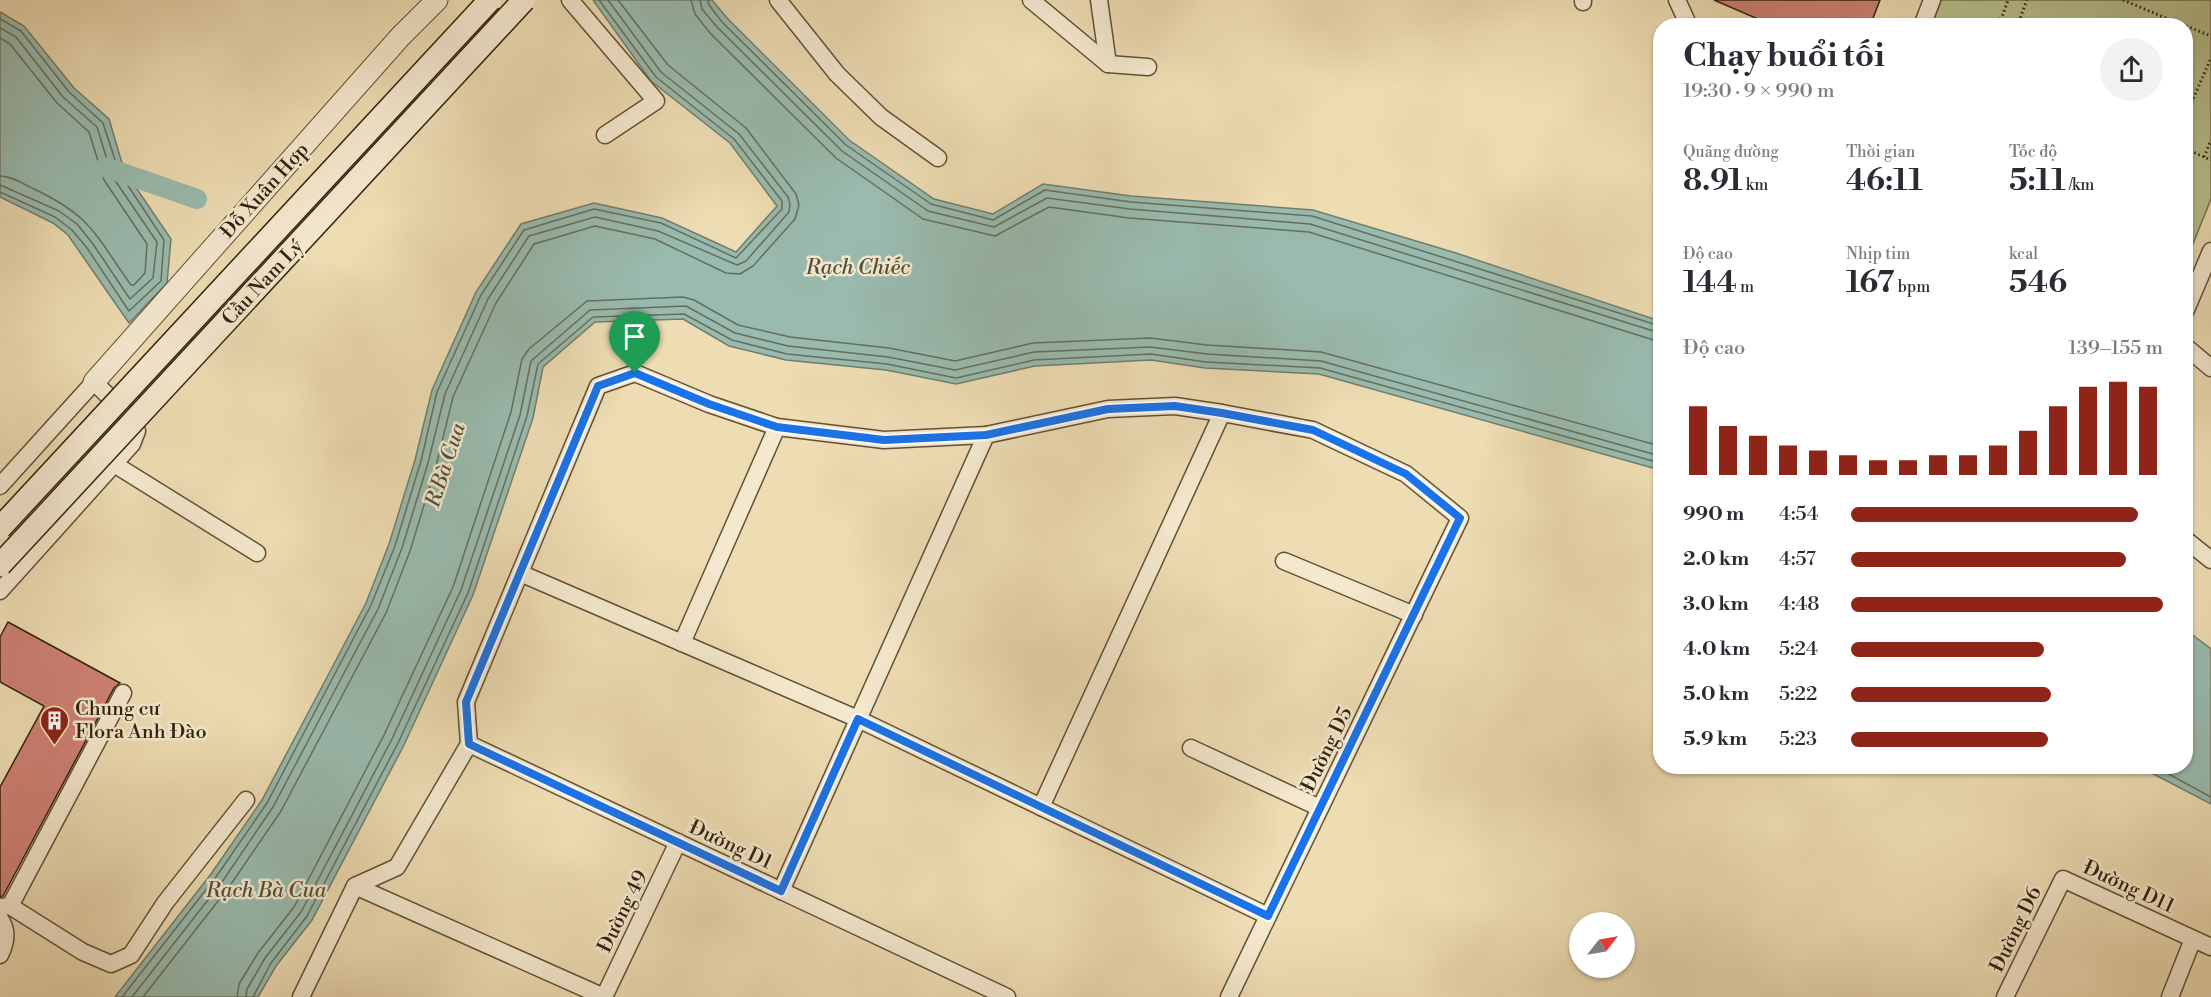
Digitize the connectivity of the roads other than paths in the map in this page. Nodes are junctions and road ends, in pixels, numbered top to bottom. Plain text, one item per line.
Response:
1 (437, 0) edge
2 (490, 0) edge
3 (524, 0) edge
4 (570, 0) edge
5 (778, 0) edge
6 (1031, 0) edge
7 (1100, 0) edge
8 (1677, 0) edge
9 (1932, 0) edge
10 (1685, 18) edge
11 (1925, 18) edge
12 (1108, 64) junction
13 (1148, 67) dead end
14 (605, 135) dead end
15 (938, 158) dead end
16 (2211, 251) edge
17 (2193, 293) edge
18 (2193, 353) edge
19 (2211, 368) edge
20 (94, 382) junction
21 (1222, 413) junction
22 (777, 427) junction
23 (986, 435) junction
24 (114, 464) junction
25 (0, 486) edge
26 (0, 528) edge
27 (2193, 546) edge
28 (257, 554) dead end
29 (2211, 560) edge
30 (1284, 561) dead end
31 (0, 565) edge
32 (520, 573) junction
33 (0, 591) edge
34 (1414, 615) junction
35 (682, 643) junction
36 (123, 693) dead end
37 (858, 719) junction
38 (469, 744) junction
39 (1191, 748) dead end
40 (246, 800) dead end
41 (1041, 807) junction
42 (1320, 808) junction
43 (678, 842) junction
44 (2063, 879) joint
45 (355, 886) junction
46 (781, 891) junction
47 (3, 914) edge
48 (1268, 916) junction
49 (2193, 939) junction
50 (2211, 947) edge
51 (0, 955) edge
52 (301, 997) edge
53 (604, 997) edge
54 (1007, 997) edge
55 (1229, 997) edge
56 (2005, 997) edge
57 (2170, 997) edge

1 - 20 street, Đỗ Xuân Hợp
2 - 26 main road, Cầu Nam Lý, bridge
3 - 31 main road, Cầu Nam Lý, bridge
4 - 14 street
5 - 15 street
6 - 12 street
7 - 12 street
8 - 10 street
9 - 11 street
12 - 13 street
16 - 17 street
18 - 19 street
20 - 24 street
20 - 25 street, Đỗ Xuân Hợp
21 - 23 street
21 - 34 street, Đường D5
21 - 41 street
22 - 23 street
22 - 32 street
22 - 35 street
23 - 37 street
24 - 28 street
24 - 33 street
27 - 29 street
30 - 34 street
32 - 35 street
32 - 38 street
34 - 42 street, Đường D5
35 - 37 street
36 - 47 street
37 - 41 street
37 - 46 street
38 - 43 street, Đường D1
38 - 45 street
39 - 42 street
40 - 47 street
41 - 48 street
42 - 48 street, Đường D5
43 - 46 street, Đường D1
43 - 53 street, Đường 49
44 - 49 street, Đường D11
44 - 56 street, Đường D6
45 - 52 street
45 - 53 street
46 - 54 street, Đường D1
47 - 51 street
48 - 55 street, Đường D5
49 - 50 street, Đường D11
49 - 57 street

